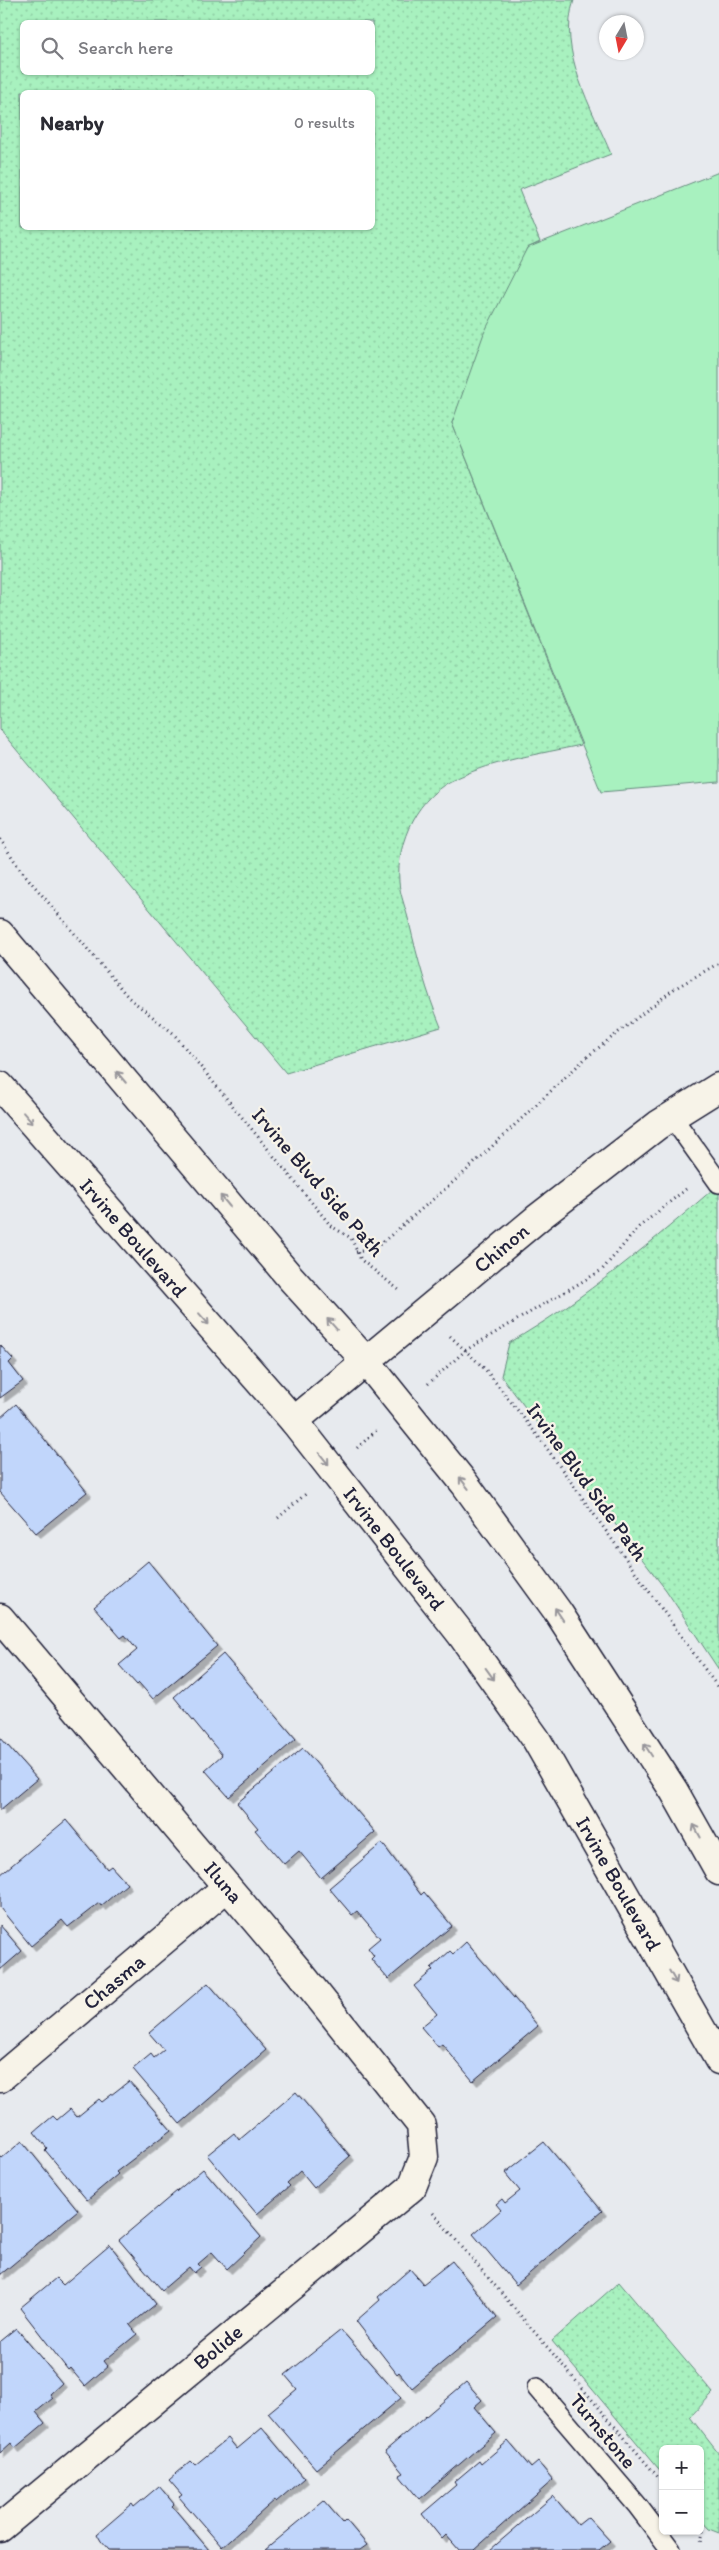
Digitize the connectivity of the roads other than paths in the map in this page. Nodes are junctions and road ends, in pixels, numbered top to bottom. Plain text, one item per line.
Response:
1 (0, 934) edge
2 (0, 1086) edge
3 (719, 1087) edge
4 (672, 1117) junction
5 (715, 1177) edge
6 (365, 1360) junction
7 (294, 1421) junction
8 (0, 1618) edge
9 (719, 1871) edge
10 (227, 1886) junction
11 (719, 2060) edge
12 (0, 2078) edge
13 (424, 2157) joint
14 (537, 2388) dead end
15 (0, 2528) edge
16 (671, 2550) edge

6 -> 1 main road
2 -> 7 main road, Irvine Boulevard
3 - 4 main road, Chinon
4 - 5 lane
4 - 6 main road, Chinon
6 - 7 main road, Chinon
9 -> 6 main road
7 -> 11 main road, Irvine Boulevard
8 - 10 main road, Iluna
10 - 12 main road, Chasma
10 - 13 main road, Iluna
13 - 15 main road, Bolide
14 - 16 lane, Turnstone

